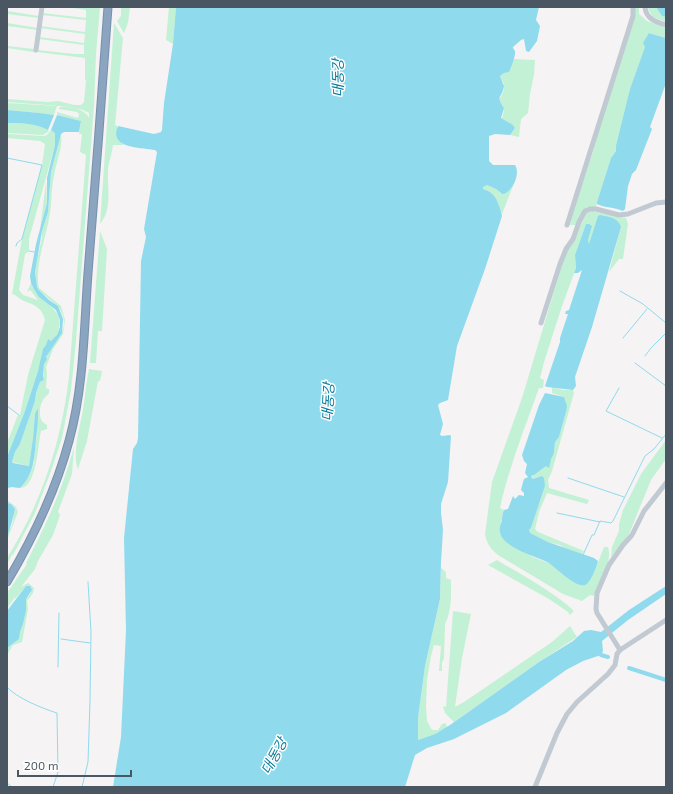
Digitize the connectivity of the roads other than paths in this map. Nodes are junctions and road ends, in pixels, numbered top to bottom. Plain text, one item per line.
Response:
1 (42, 7) edge
2 (108, 7) edge
3 (632, 7) edge
4 (645, 7) edge
5 (666, 25) edge
6 (36, 50) dead end
7 (666, 202) edge
8 (567, 225) dead end
9 (541, 323) dead end
10 (666, 483) edge
11 (7, 582) edge
12 (666, 620) edge
13 (620, 650) junction
14 (535, 787) edge

1 - 6 street
2 - 11 highway
3 - 8 street
4 - 5 street
7 - 9 street
10 - 13 street
12 - 13 street
13 - 14 street

